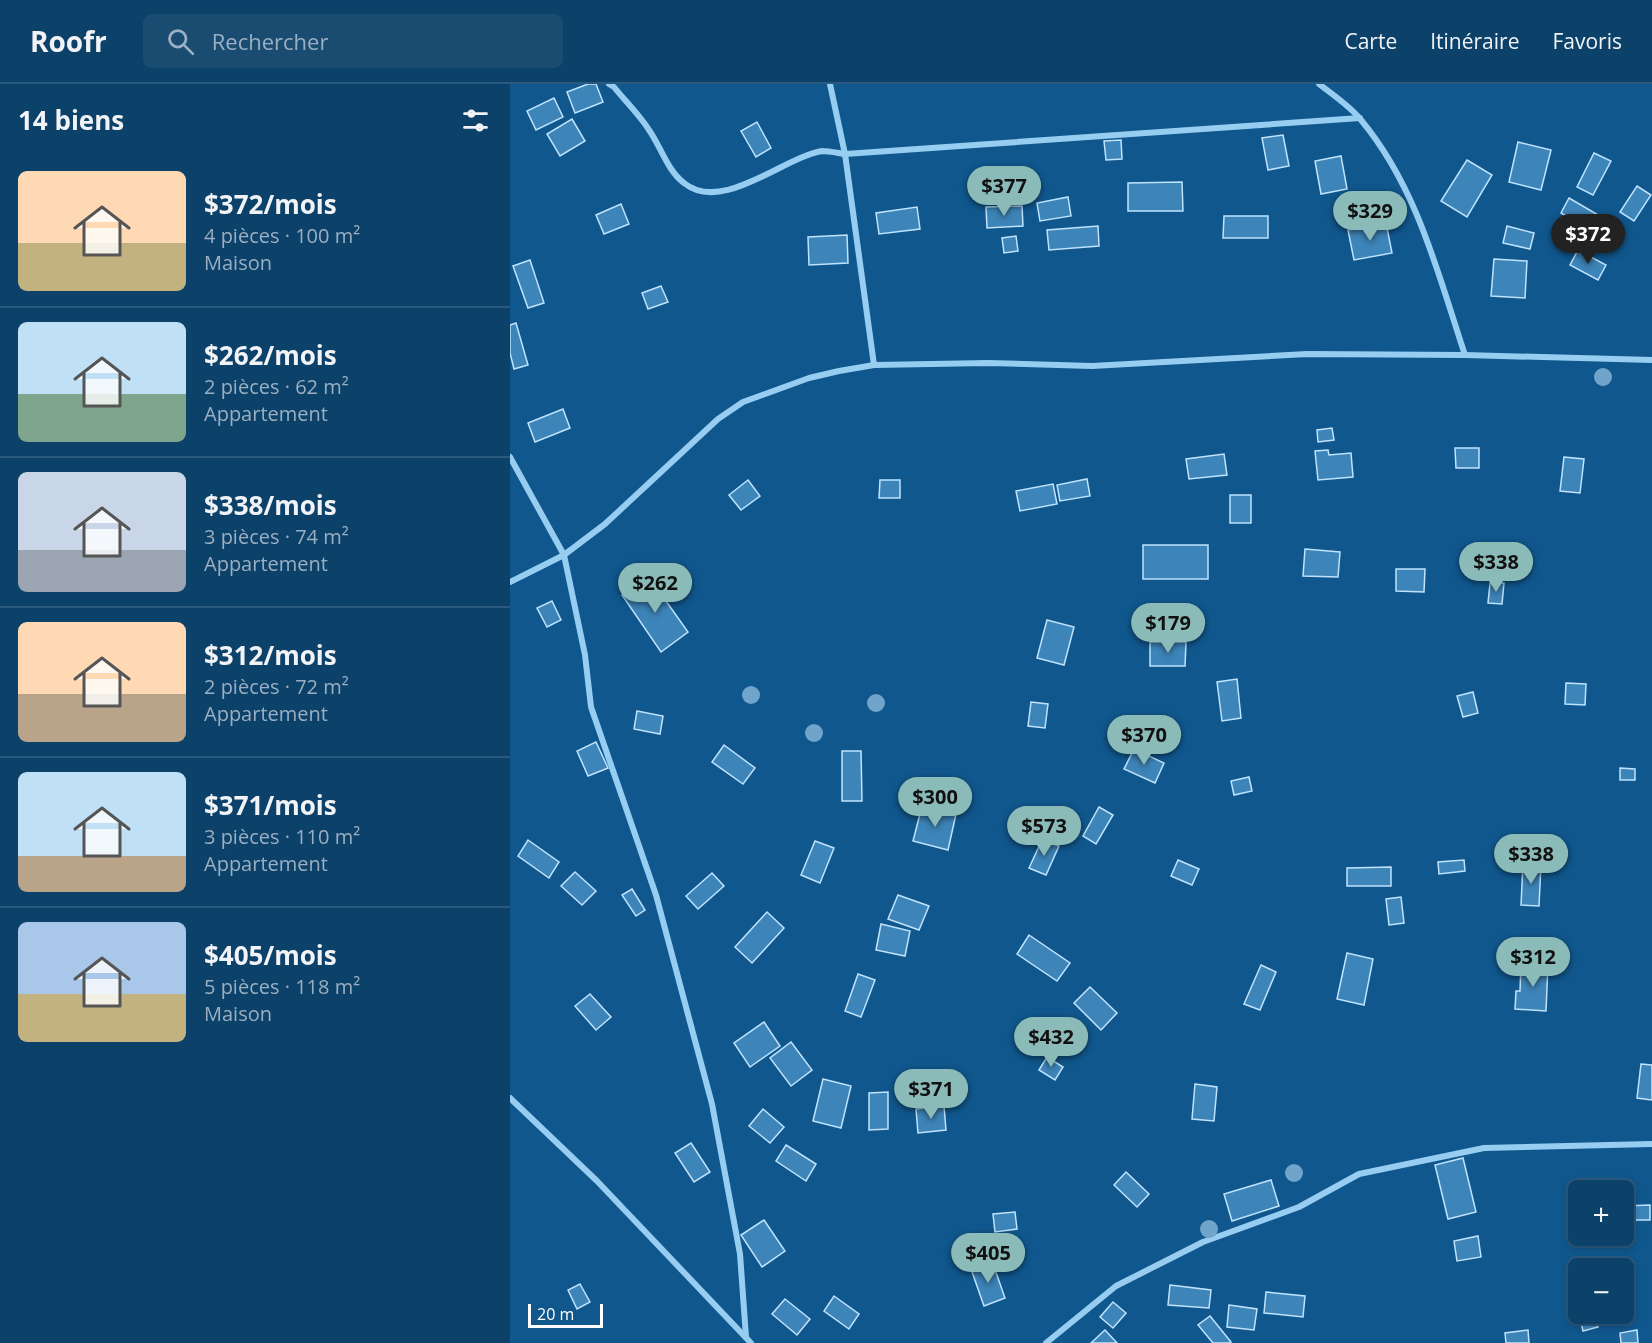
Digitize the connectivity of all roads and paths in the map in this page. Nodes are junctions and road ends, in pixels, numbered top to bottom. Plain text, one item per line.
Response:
1 (609, 84) edge
2 (830, 84) edge
3 (1319, 84) edge
4 (1360, 118) junction
5 (845, 154) junction
6 (1465, 355) junction
7 (1652, 360) edge
8 (874, 365) junction
9 (510, 457) edge
10 (564, 555) junction
11 (510, 582) edge
12 (510, 1098) edge
13 (1652, 1144) edge
14 (746, 1337) junction
15 (751, 1343) edge
16 (1046, 1343) edge

1 - 5 street
2 - 5 street
3 - 4 street
4 - 5 street
4 - 6 street
5 - 8 street
6 - 7 street
6 - 8 street
8 - 10 street
9 - 10 street
10 - 11 street
10 - 14 street
12 - 14 street
13 - 16 street
14 - 15 street

